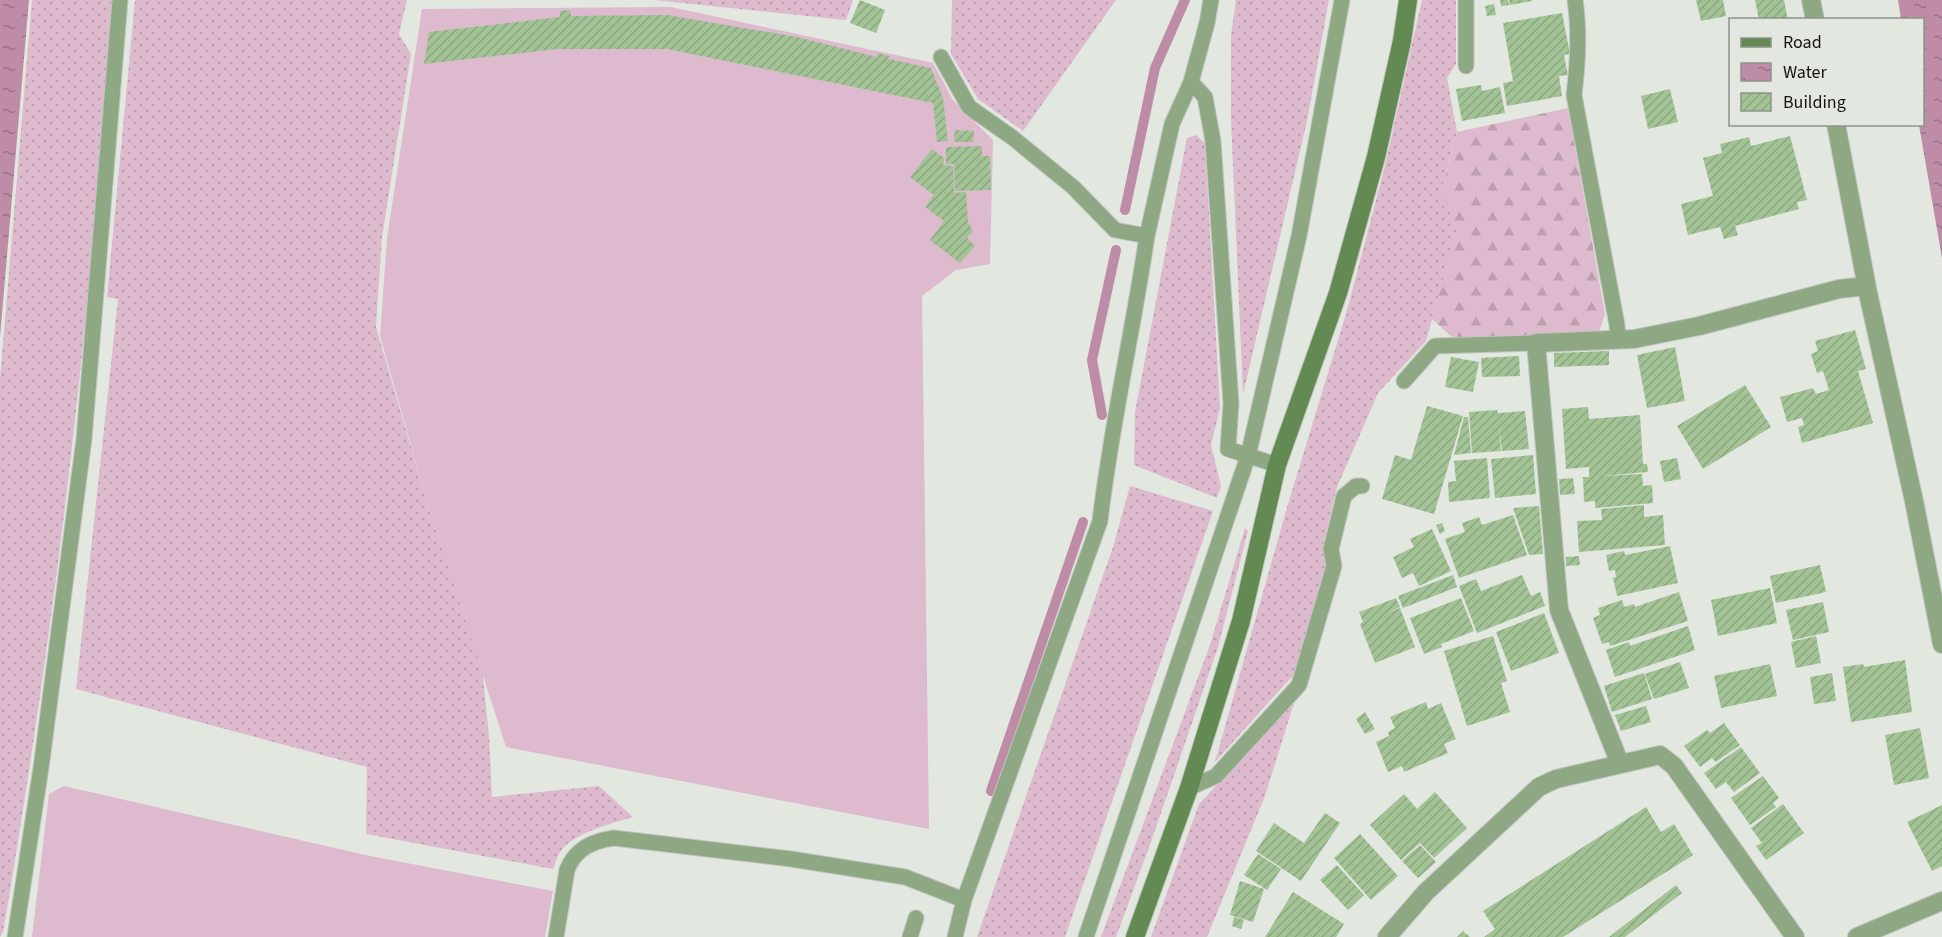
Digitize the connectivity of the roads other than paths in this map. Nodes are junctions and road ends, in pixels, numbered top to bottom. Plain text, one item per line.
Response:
1 (120, 0) edge
2 (1211, 0) edge
3 (1342, 0) edge
4 (1408, 0) edge
5 (1466, 0) edge
6 (1575, 0) edge
7 (1811, 0) edge
8 (1815, 18) edge
9 (941, 57) dead end
10 (1466, 66) dead end
11 (1191, 82) junction
12 (1836, 126) edge
13 (1147, 236) junction
14 (1866, 286) junction
15 (1618, 340) junction
16 (1536, 343) junction
17 (1404, 381) dead end
18 (1248, 456) junction
19 (1277, 465) junction
20 (1362, 486) dead end
21 (1942, 644) edge
22 (1620, 764) junction
23 (1189, 788) junction
24 (964, 900) junction
25 (1942, 901) edge
26 (916, 918) dead end
27 (15, 937) edge
28 (556, 937) edge
29 (910, 937) edge
30 (955, 937) edge
31 (1086, 937) edge
32 (1135, 937) edge
33 (1387, 937) edge
34 (1795, 937) edge
35 (1857, 937) edge

1 - 27 lane
2 - 11 lane
3 - 18 lane
4 - 19 street
5 - 10 lane
6 - 15 lane
7 - 8 street
9 - 13 lane
11 - 13 lane
11 - 18 lane
12 - 14 street
13 - 24 lane
14 - 15 street
14 - 21 street
15 - 16 street
16 - 17 lane
16 - 22 street
18 - 19 lane
18 - 31 lane
19 - 23 street
20 - 23 lane
22 - 33 street
22 - 34 street
23 - 32 street
24 - 28 lane
24 - 30 lane
25 - 35 street
26 - 29 lane

